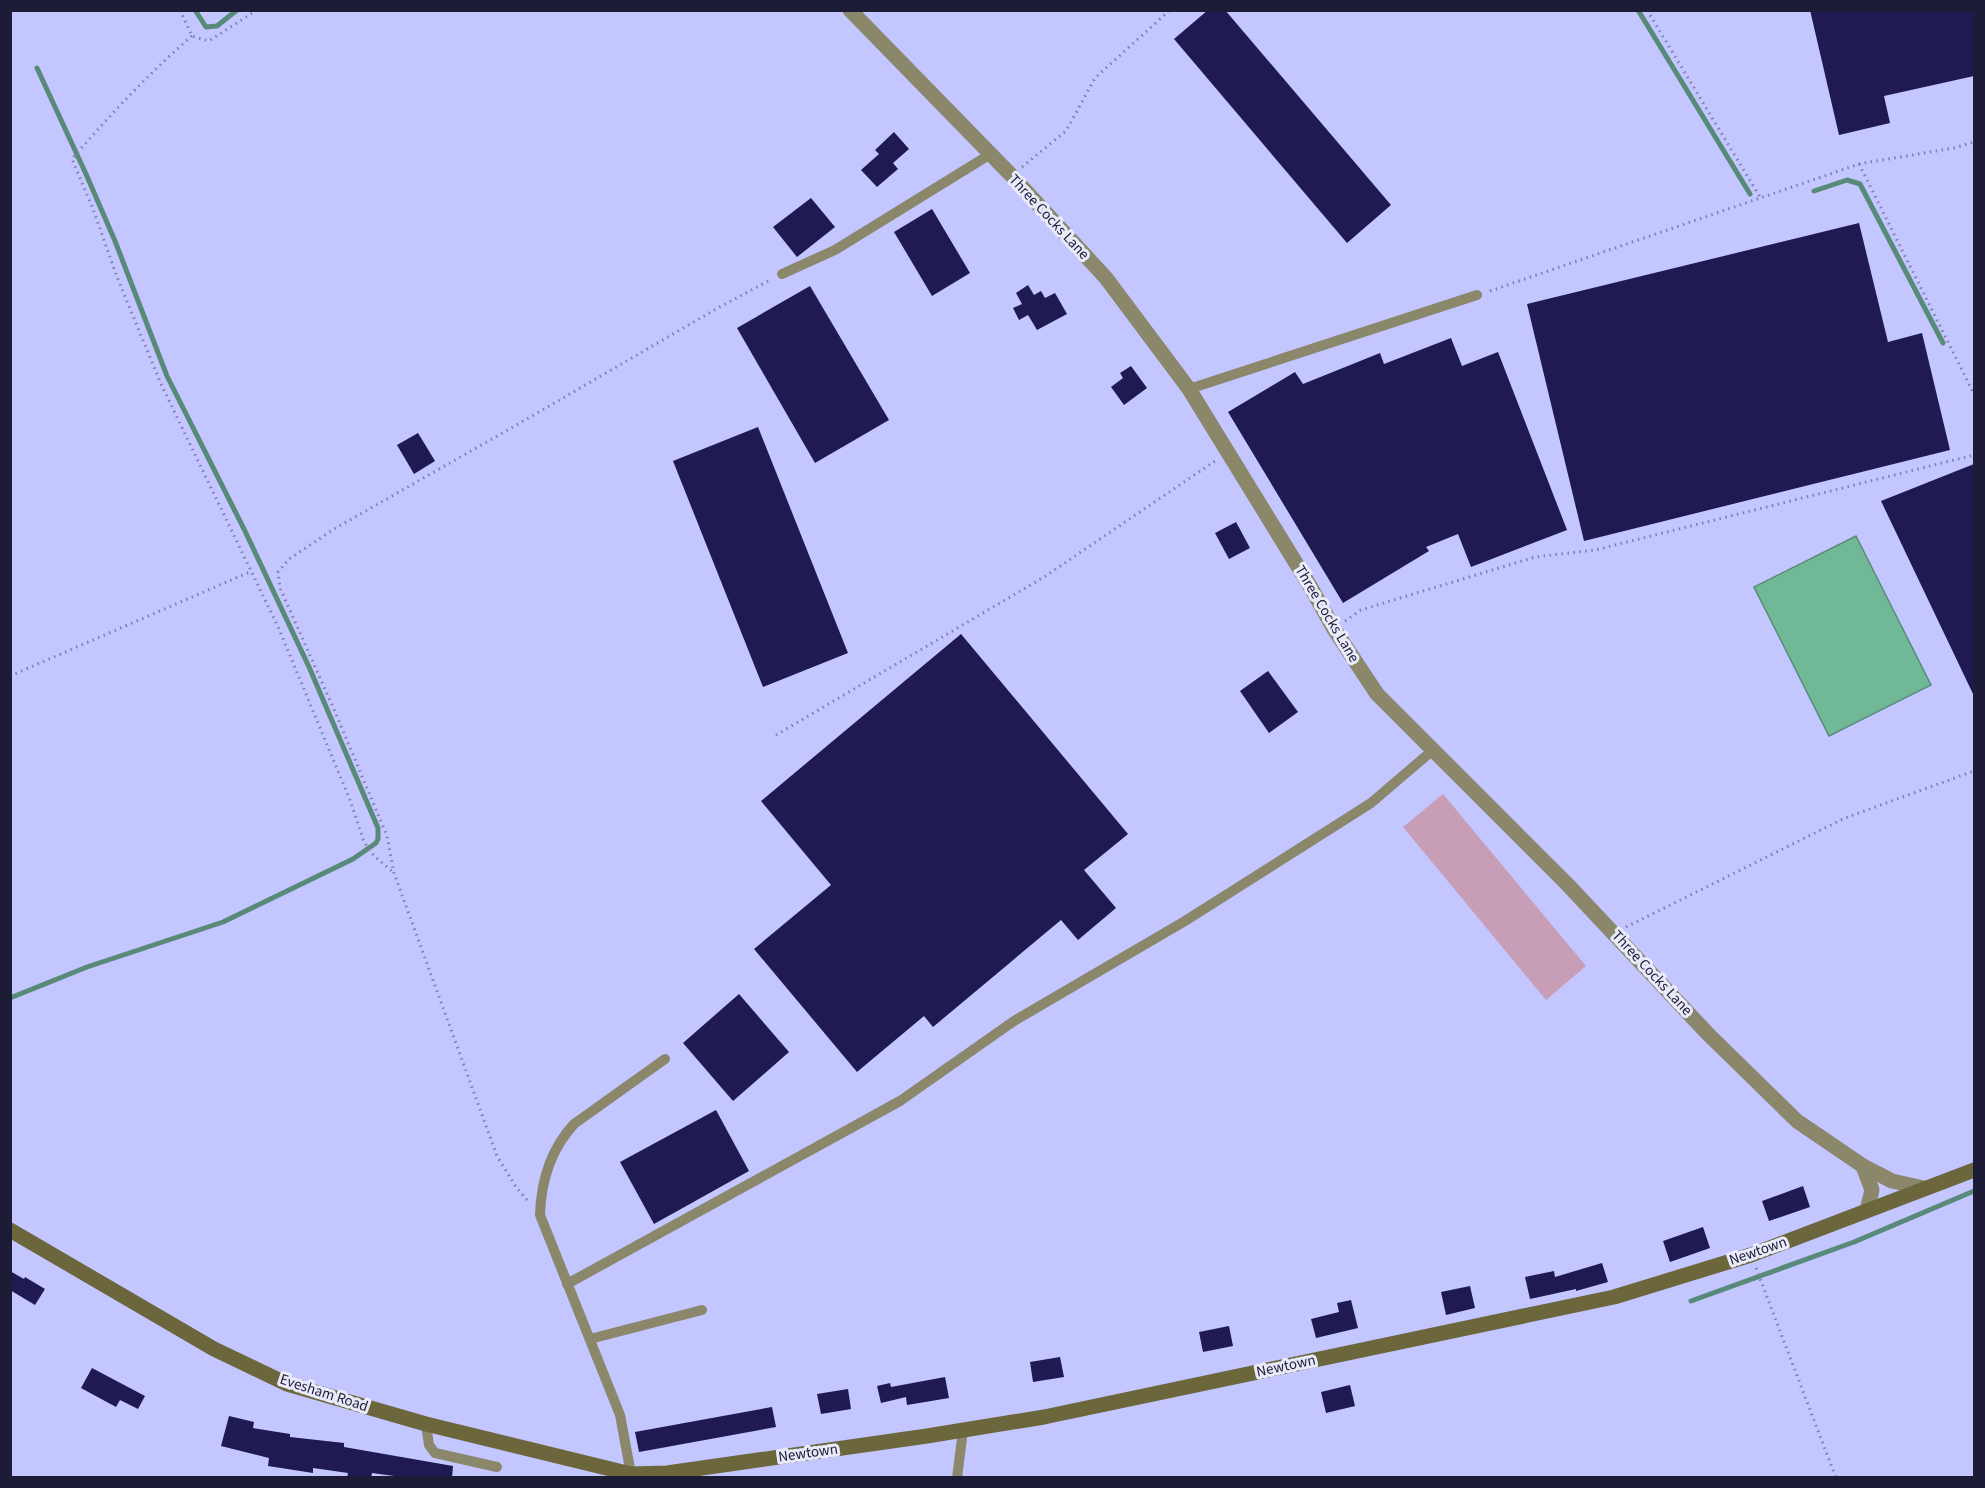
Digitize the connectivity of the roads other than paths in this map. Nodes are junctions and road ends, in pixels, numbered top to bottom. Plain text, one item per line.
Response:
1 (850, 10) edge
2 (989, 154) junction
3 (782, 274) road end
4 (1477, 295) road end
5 (1189, 389) junction
6 (1433, 750) junction
7 (665, 1059) dead end
8 (1863, 1166) junction
9 (1974, 1170) edge
10 (1924, 1188) junction
11 (1867, 1210) junction
12 (10, 1230) edge
13 (567, 1284) junction
14 (702, 1310) dead end
15 (590, 1339) junction
16 (426, 1424) junction
17 (963, 1430) junction
18 (497, 1467) dead end
19 (631, 1474) junction
20 (957, 1478) edge

1 - 2 street, Three Cocks Lane
2 - 3 lane
2 - 5 street, Three Cocks Lane
4 - 5 lane
5 - 6 street, Three Cocks Lane
6 - 8 street, Three Cocks Lane
6 - 13 lane
7 - 13 lane
8 - 10 street, Three Cocks Lane
8 - 11 street
9 - 10 main road
10 - 11 main road, Newtown
11 - 17 main road, Newtown
12 - 16 main road, Evesham Road
13 - 15 lane
14 - 15 lane
15 - 19 lane
16 - 18 lane
16 - 19 main road, Evesham Road
17 - 19 main road, Newtown
17 - 20 lane

